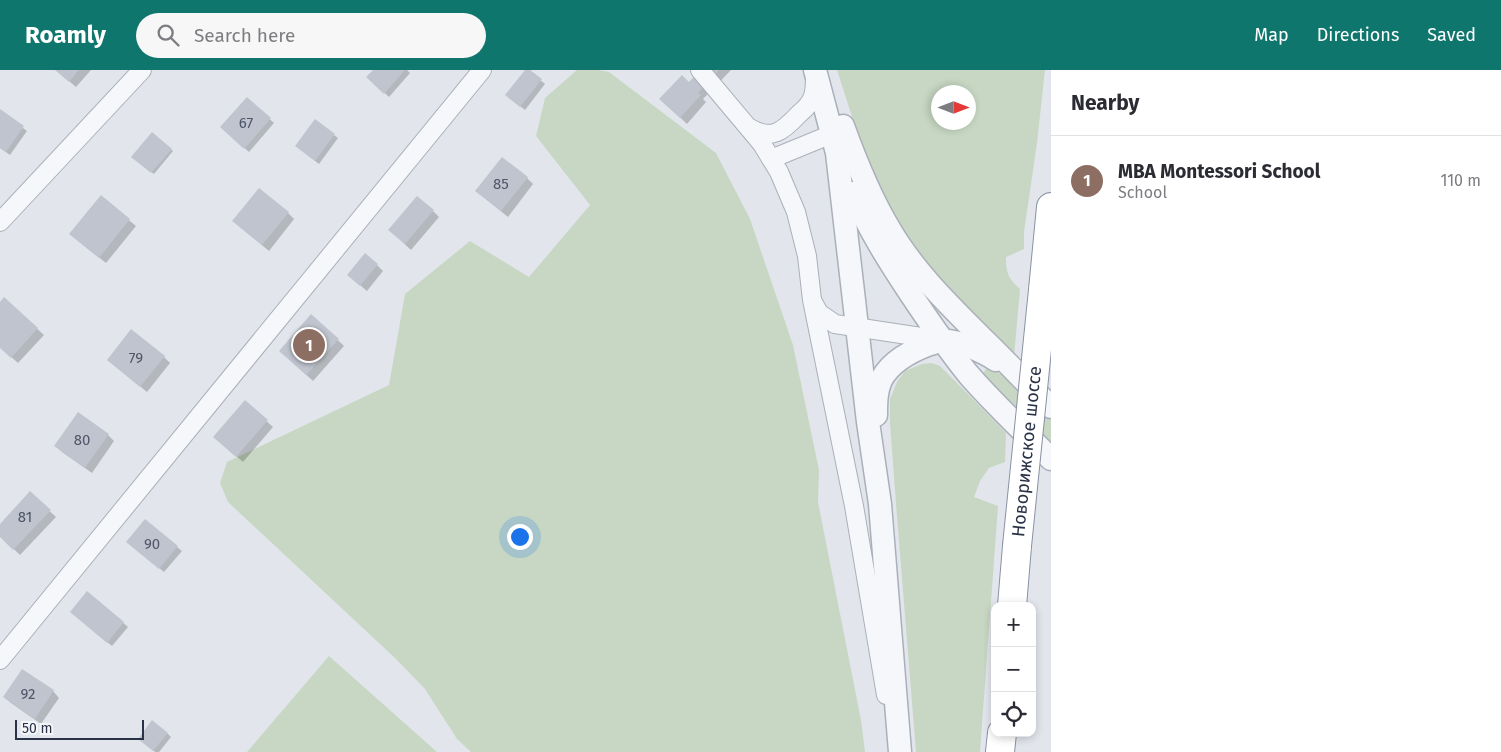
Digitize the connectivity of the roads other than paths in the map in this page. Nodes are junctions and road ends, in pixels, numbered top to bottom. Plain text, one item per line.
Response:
1 (142, 70) edge
2 (482, 70) edge
3 (700, 70) edge
4 (815, 70) edge
5 (826, 70) edge
6 (749, 127) junction
7 (834, 143) junction
8 (771, 159) junction
9 (1051, 207) edge
10 (0, 222) edge
11 (812, 300) junction
12 (858, 328) junction
13 (942, 340) junction
14 (1016, 373) junction
15 (1051, 407) edge
16 (1051, 459) edge
17 (880, 504) junction
18 (1012, 602) edge
19 (0, 660) edge
20 (1002, 737) edge
21 (896, 752) edge
22 (900, 752) edge
23 (1000, 752) edge

1 - 10 street
2 - 19 street
3 - 6 street
4 - 6 street
4 - 7 street
5 - 14 street
6 - 8 street
7 - 8 street
7 - 12 street
7 - 13 street
8 - 11 street
9 - 18 highway, Новорижское шоссе, bridge
11 - 12 street
11 - 21 street
12 - 13 street
12 - 17 street
13 - 14 street
13 - 16 street
13 - 17 street
14 - 15 street
17 - 22 street
20 - 23 highway

